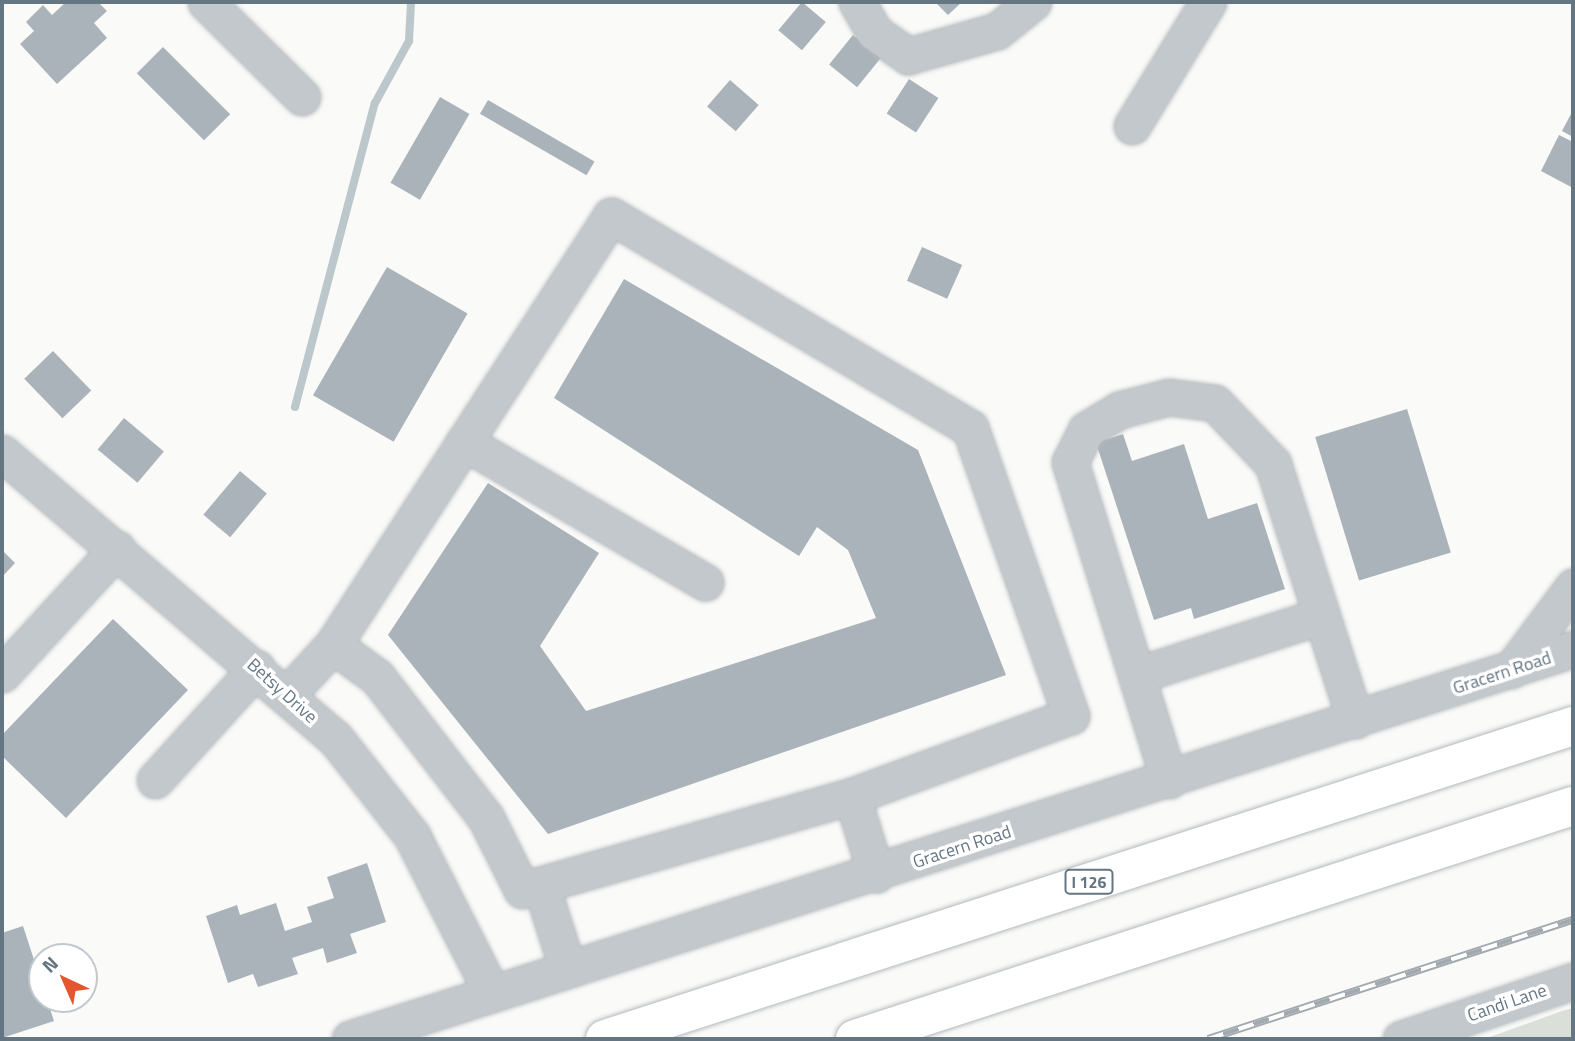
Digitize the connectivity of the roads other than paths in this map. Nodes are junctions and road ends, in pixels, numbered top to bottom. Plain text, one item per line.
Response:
1 (206, 2) edge
2 (857, 2) edge
3 (1033, 2) edge
4 (1208, 2) edge
5 (302, 97) dead end
6 (1132, 126) dead end
7 (464, 442) junction
8 (2, 453) edge
9 (117, 549) junction
10 (705, 582) dead end
11 (1573, 587) edge
12 (1321, 616) junction
13 (333, 645) junction
14 (1573, 649) edge
15 (257, 668) junction
16 (1511, 670) junction
17 (2, 674) edge
18 (1137, 675) junction
19 (287, 695) junction
20 (1355, 720) junction
21 (1573, 726) edge
22 (155, 780) dead end
23 (1169, 780) junction
24 (852, 796) junction
25 (1573, 806) edge
26 (876, 874) junction
27 (541, 885) junction
28 (567, 967) junction
29 (1573, 981) edge
30 (490, 989) junction
31 (350, 1039) edge
32 (606, 1039) edge
33 (855, 1039) edge
34 (1401, 1039) edge

1 - 5 street
2 - 3 street
4 - 6 street
7 - 10 street
7 - 13 street
7 - 24 street
8 - 9 street, Betsy Drive
9 - 15 street, Betsy Drive
9 - 17 street
11 - 16 street
12 - 18 street
12 - 18 street
12 - 20 street
13 - 19 street
13 - 27 street
14 - 16 street, Gracern Road
15 - 19 street, Betsy Drive
15 - 22 street
16 - 20 street, Gracern Road
18 - 23 street
19 - 30 street, Betsy Drive
20 - 23 street, Gracern Road
21 - 32 highway, I 126
23 - 26 street, Gracern Road
24 - 26 street
24 - 27 street
25 - 33 highway
26 - 28 street, Gracern Road
27 - 28 street
28 - 30 street, Gracern Road
29 - 34 street, Candi Lane
30 - 31 street, Gracern Road

